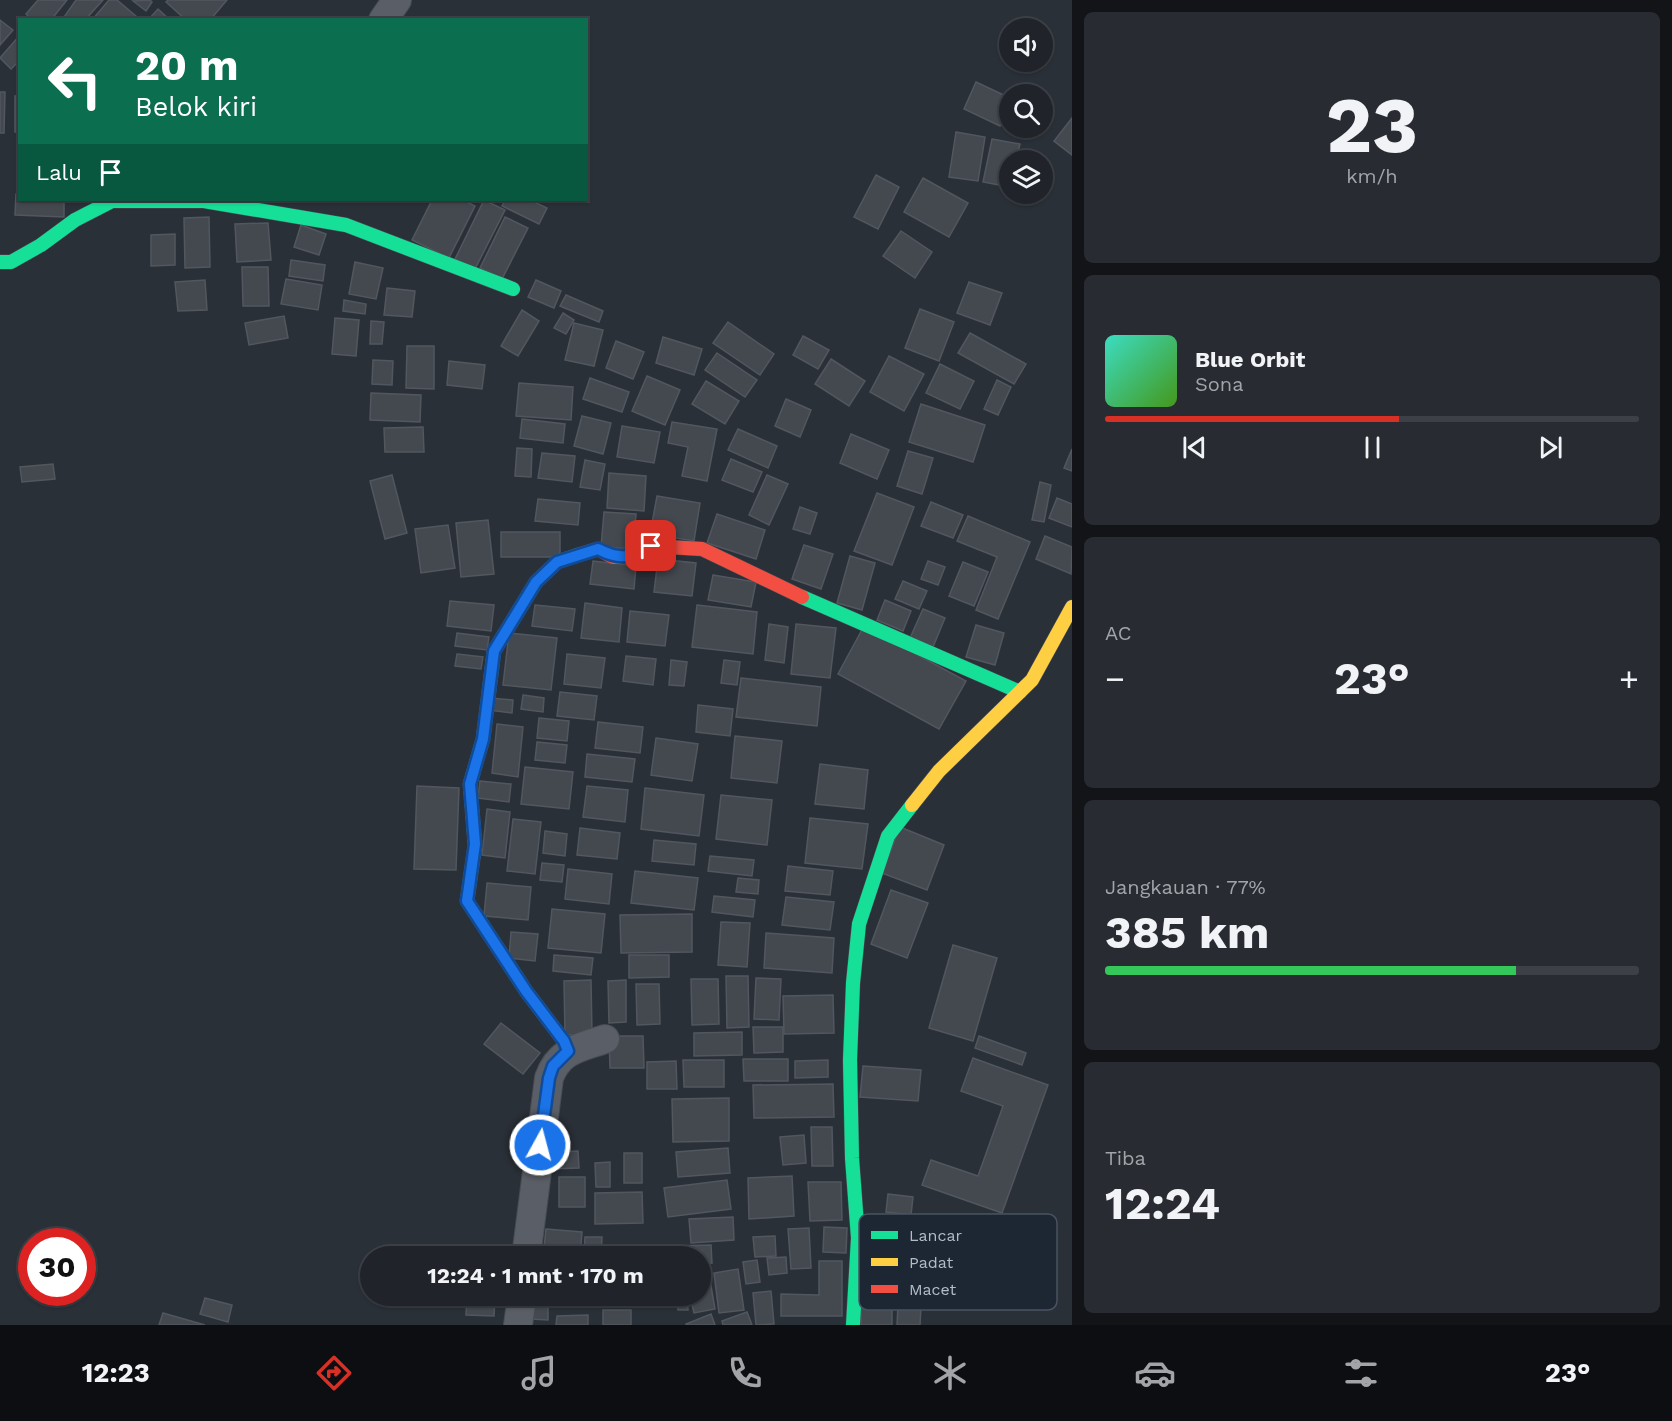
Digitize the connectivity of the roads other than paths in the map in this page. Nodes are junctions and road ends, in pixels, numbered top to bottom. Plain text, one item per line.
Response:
1 (397, 0) edge
2 (384, 18) edge
3 (298, 208) edge
4 (0, 262) edge
5 (513, 289) dead end
6 (1072, 607) edge
7 (1020, 692) junction
8 (605, 1039) dead end
9 (568, 1051) junction
10 (527, 1246) edge
11 (521, 1306) edge
12 (518, 1325) edge
13 (853, 1325) edge

1 - 2 street
3 - 4 street
3 - 5 street
6 - 7 street
7 - 9 street
7 - 13 street
8 - 9 street
9 - 10 street
11 - 12 street

